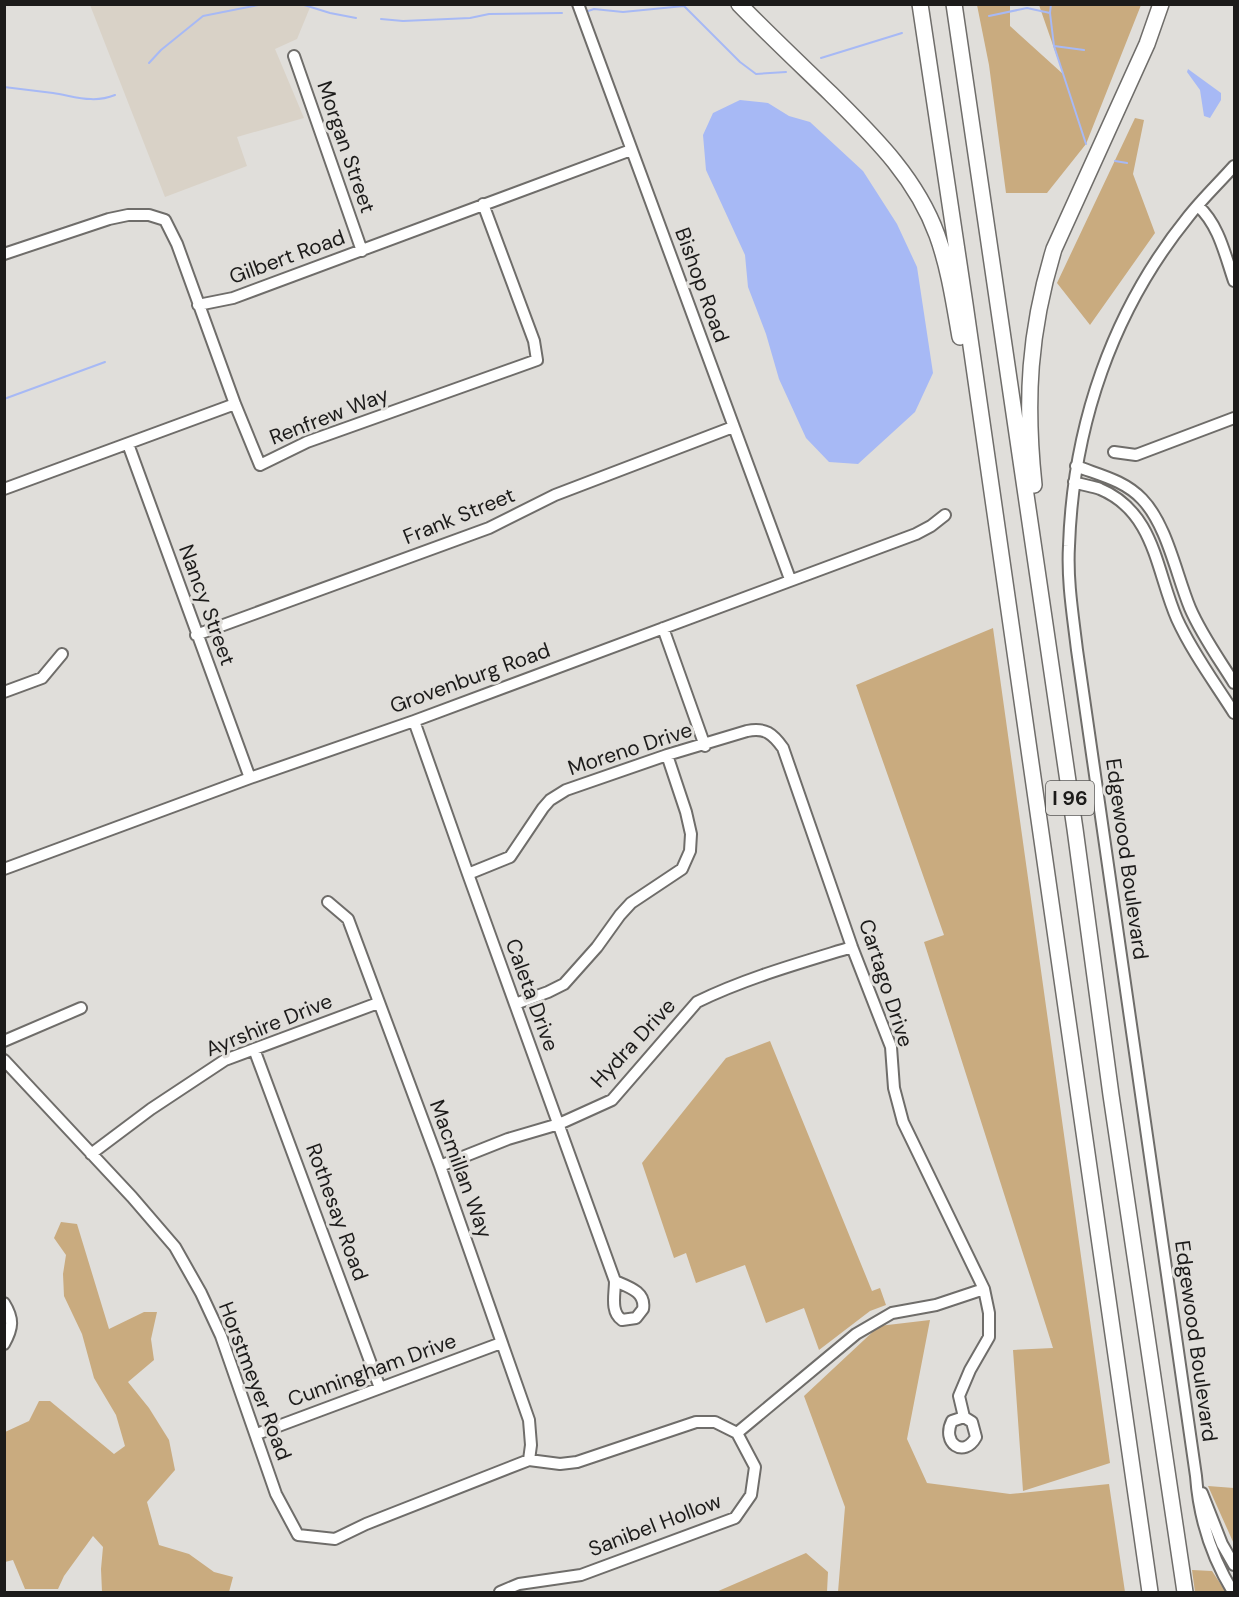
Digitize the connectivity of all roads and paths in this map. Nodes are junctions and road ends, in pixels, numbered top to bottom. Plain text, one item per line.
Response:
1 (578, 4) edge
2 (740, 4) edge
3 (920, 4) edge
4 (954, 4) edge
5 (1161, 4) edge
6 (294, 56) dead end
7 (631, 150) junction
8 (1234, 166) edge
9 (483, 204) junction
10 (1198, 206) junction
11 (362, 251) junction
12 (4, 254) edge
13 (1234, 281) edge
14 (198, 305) junction
15 (235, 404) junction
16 (1234, 418) edge
17 (733, 427) junction
18 (984, 434) junction
19 (128, 444) junction
20 (1114, 452) dead end
21 (1076, 466) junction
22 (1074, 482) junction
23 (4, 489) edge
24 (945, 514) dead end
25 (790, 579) junction
26 (663, 628) junction
27 (196, 635) junction
28 (62, 654) dead end
29 (1234, 683) edge
30 (4, 692) edge
31 (1234, 713) edge
32 (414, 721) junction
33 (765, 730) joint
34 (1060, 735) junction
35 (705, 746) junction
36 (667, 755) junction
37 (250, 778) junction
38 (4, 869) edge
39 (468, 874) junction
40 (328, 902) dead end
41 (852, 947) junction
42 (378, 1003) junction
43 (515, 1004) junction
44 (81, 1008) dead end
45 (4, 1041) edge
46 (254, 1049) junction
47 (5, 1063) edge
48 (559, 1124) junction
49 (91, 1154) junction
50 (440, 1166) junction
51 (615, 1281) dead end
52 (984, 1289) junction
53 (4, 1303) edge
54 (501, 1343) junction
55 (4, 1344) edge
56 (380, 1388) junction
57 (964, 1418) dead end
58 (737, 1433) junction
59 (256, 1434) junction
60 (529, 1461) junction
61 (1196, 1476) junction
62 (1234, 1566) edge
63 (500, 1593) edge
64 (1150, 1593) edge
65 (1185, 1593) edge
66 (1233, 1593) edge

1 - 7 street, Bishop Road
2 - 18 highway
3 - 18 highway, I 96
4 - 34 highway, I 96
5 - 34 highway
6 - 11 street, Morgan Street
7 - 9 street, Gilbert Road
7 - 17 street, Bishop Road
8 - 10 street, Edgewood Boulevard
9 - 11 street, Gilbert Road
9 - 15 street, Renfrew Way
10 - 13 street
10 - 21 street, Edgewood Boulevard
11 - 14 street, Gilbert Road
12 - 14 street
14 - 15 street
15 - 19 street
16 - 20 street
17 - 25 street, Bishop Road
17 - 27 street, Frank Street
18 - 64 highway, I 96
19 - 23 street
19 - 27 street, Nancy Street
21 - 22 street, Edgewood Boulevard
21 - 29 street
22 - 31 street
22 - 61 street, Edgewood Boulevard
24 - 25 street, Grovenburg Road
25 - 26 street, Grovenburg Road
26 - 32 street, Grovenburg Road
26 - 35 street
27 - 37 street, Nancy Street
28 - 30 street
32 - 37 street, Grovenburg Road
32 - 39 street, Caleta Drive
33 - 35 street, Moreno Drive
33 - 41 street, Cartago Drive
34 - 65 highway, I 96
35 - 36 street, Moreno Drive
36 - 39 street, Moreno Drive
36 - 43 street
37 - 38 street, Grovenburg Road
39 - 43 street, Caleta Drive
40 - 42 street, Macmillan Way
41 - 48 street, Hydra Drive
41 - 52 street, Cartago Drive
42 - 46 street, Ayrshire Drive
42 - 50 street, Macmillan Way
43 - 48 street, Caleta Drive
44 - 45 street
46 - 49 street, Ayrshire Drive
46 - 56 street, Rothesay Road
47 - 49 street, Horstmeyer Road
48 - 50 street, Hydra Drive
48 - 51 street, Caleta Drive
49 - 59 street, Horstmeyer Road
50 - 54 street, Macmillan Way
52 - 57 street, Cartago Drive
52 - 58 street
53 - 55 street
54 - 56 street, Cunningham Drive
54 - 60 street, Macmillan Way
56 - 59 street, Cunningham Drive
58 - 60 street
58 - 63 street, Sanibel Hollow
59 - 60 street, Horstmeyer Road
61 - 62 street
61 - 66 street, Edgewood Boulevard

